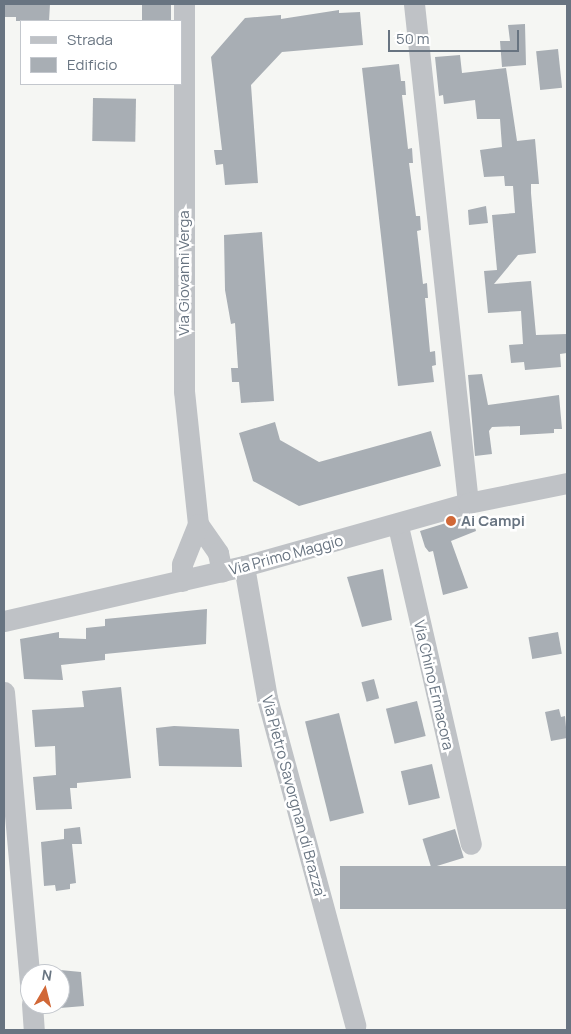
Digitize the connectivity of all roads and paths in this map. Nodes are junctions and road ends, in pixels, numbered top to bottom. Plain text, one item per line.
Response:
1 (414, 4) edge
2 (188, 9) edge
3 (567, 483) edge
4 (468, 503) junction
5 (198, 524) junction
6 (398, 526) junction
7 (244, 566) junction
8 (222, 572) junction
9 (182, 582) junction
10 (4, 621) edge
11 (4, 692) edge
12 (471, 844) dead end
13 (28, 964) edge
14 (33, 1014) edge
15 (355, 1026) dead end
16 (34, 1030) edge

1 - 4 street
2 - 5 street, Via Giovanni Verga
3 - 4 street, Via Primo Maggio
4 - 6 street, Via Primo Maggio
5 - 8 street, Via Giovanni Verga
5 - 9 street, Via Giovanni Verga
6 - 7 street, Via Primo Maggio
6 - 12 street, Via Chino Ermacora
7 - 8 street, Via Primo Maggio
7 - 15 street, Via Pietro Savorgnan di Brazza'
8 - 9 street, Via Primo Maggio
9 - 10 street, Via Primo Maggio
11 - 13 street
14 - 16 street

